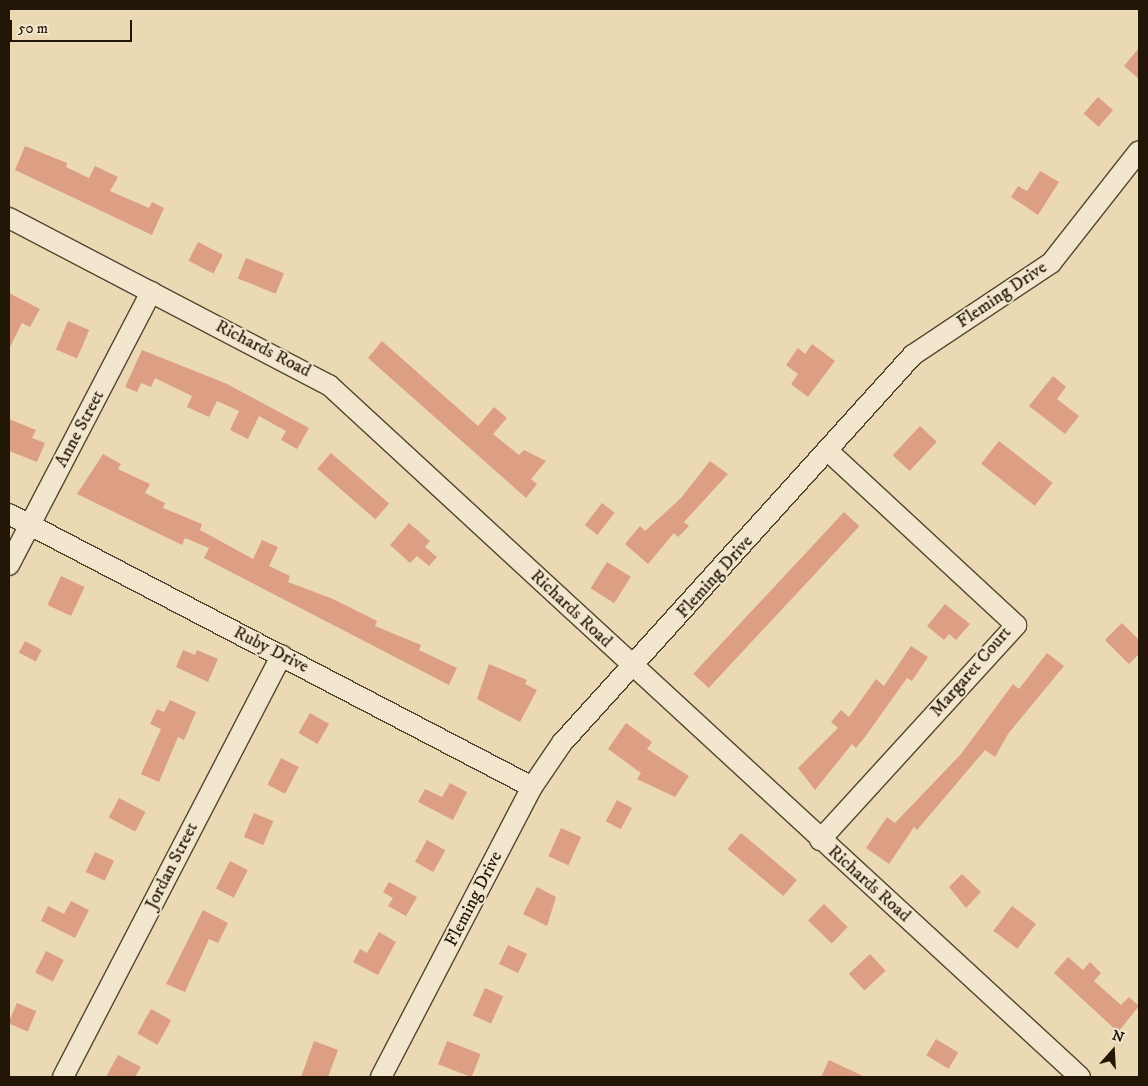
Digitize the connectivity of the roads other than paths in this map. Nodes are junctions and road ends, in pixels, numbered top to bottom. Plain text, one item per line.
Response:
1 (1139, 151) edge
2 (9, 218) edge
3 (151, 292) junction
4 (830, 452) junction
5 (9, 514) edge
6 (30, 525) junction
7 (9, 565) edge
8 (282, 655) junction
9 (633, 666) junction
10 (532, 787) junction
11 (820, 840) junction
12 (63, 1077) edge
13 (381, 1077) edge
14 (1080, 1077) edge

1 - 4 street, Fleming Drive
2 - 3 street, Richards Road
3 - 6 street, Anne Street
3 - 9 street, Richards Road
4 - 9 street, Fleming Drive
4 - 11 street, Margaret Court
5 - 6 street, Ruby Drive
6 - 7 street, Anne Street
6 - 8 street, Ruby Drive
8 - 10 street, Ruby Drive
8 - 12 street, Jordan Street
9 - 10 street, Fleming Drive
9 - 11 street, Richards Road
10 - 13 street, Fleming Drive
11 - 14 street, Richards Road

